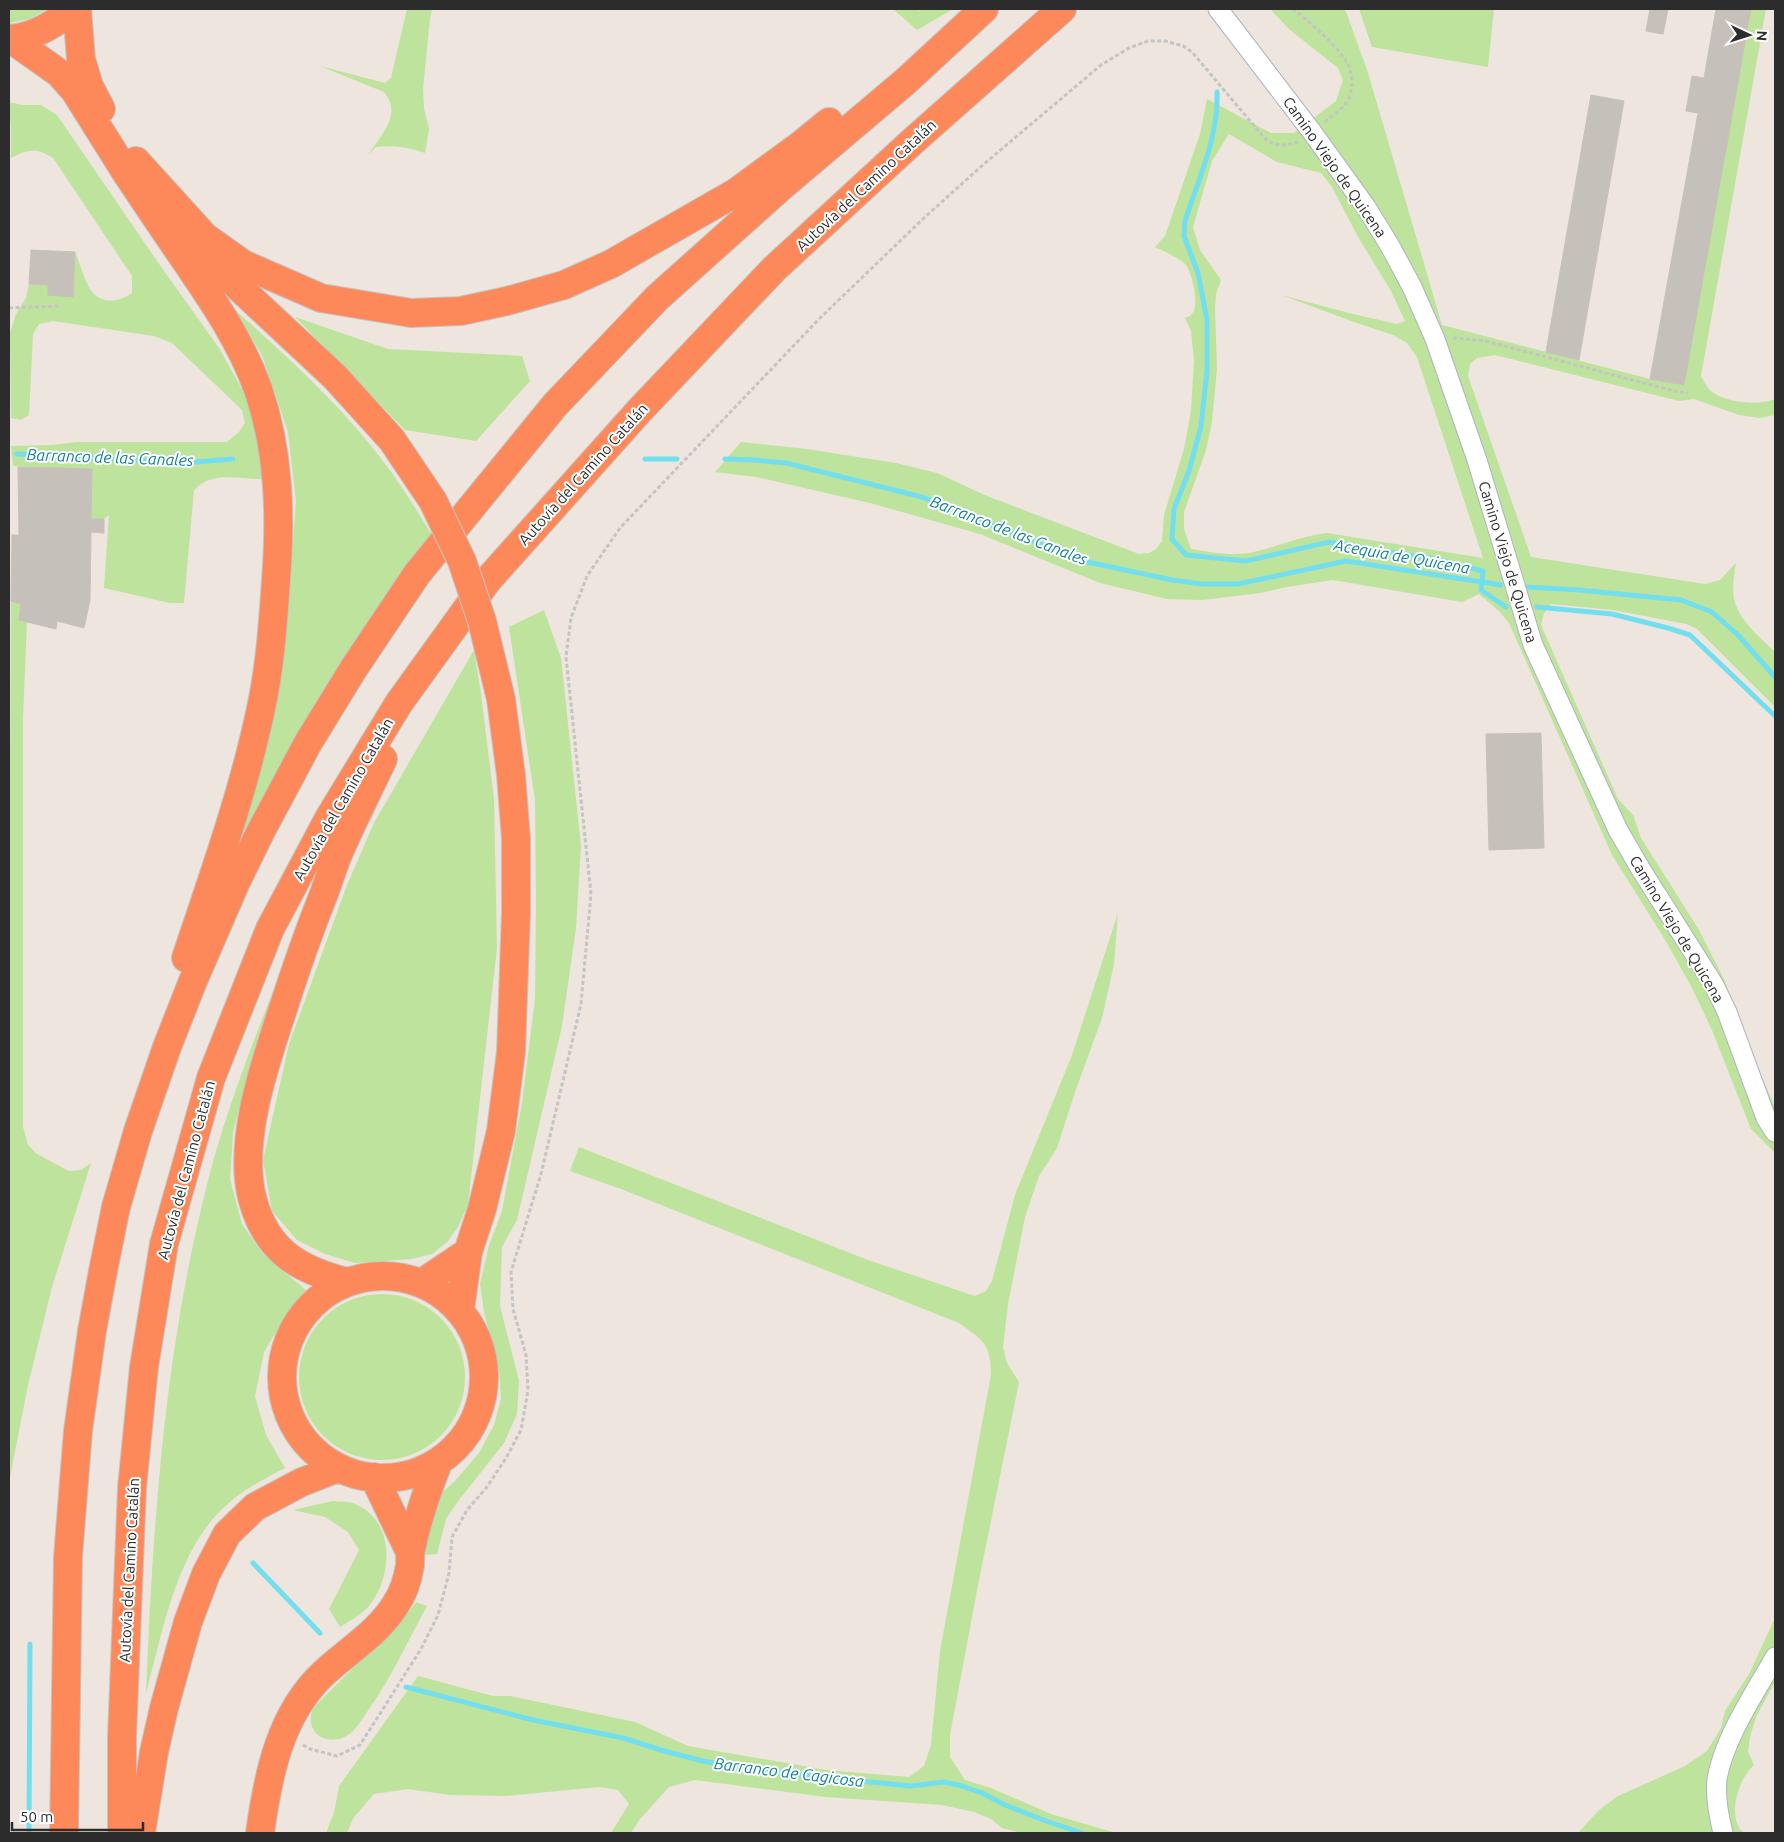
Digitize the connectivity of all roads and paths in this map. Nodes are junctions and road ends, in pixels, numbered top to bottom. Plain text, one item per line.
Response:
1 (76, 9) edge
2 (964, 9) edge
3 (984, 9) edge
4 (1062, 9) edge
5 (1218, 9) edge
6 (1293, 9) edge
7 (10, 39) edge
8 (70, 66) junction
9 (1312, 132) junction
10 (132, 168) junction
11 (60, 306) dead end
12 (9, 308) edge
13 (1435, 339) junction
14 (1688, 393) dead end
15 (487, 581) junction
16 (1775, 1132) edge
17 (116, 1207) junction
18 (468, 1252) junction
19 (347, 1282) junction
20 (422, 1283) junction
21 (460, 1310) junction
22 (438, 1463) junction
23 (338, 1468) junction
24 (374, 1477) junction
25 (410, 1552) junction
26 (1775, 1657) edge
27 (284, 1734) junction
28 (64, 1833) edge
29 (122, 1833) edge
30 (141, 1833) edge
31 (260, 1833) edge
32 (1723, 1833) edge

1 - 7 highway
1 - 8 highway
2 - 10 highway
3 - 17 highway
4 - 15 highway, Autovía del Camino Catalán
5 - 9 street, Camino Viejo de Quicena
6 - 9 path
7 - 8 highway
8 - 10 highway
9 - 13 street, Camino Viejo de Quicena
9 - 27 path
10 - 17 highway
10 - 18 highway, bridge
11 - 12 path
13 - 14 path
13 - 16 street, Camino Viejo de Quicena
15 - 19 highway
15 - 29 highway, Autovía del Camino Catalán
17 - 28 highway
18 - 20 highway
18 - 21 highway
19 - 20 highway
19 - 23 highway
20 - 21 highway
21 - 22 highway
22 - 24 highway
22 - 25 highway
23 - 24 highway
23 - 30 highway
24 - 25 highway
25 - 27 highway
26 - 32 street
27 - 31 highway

